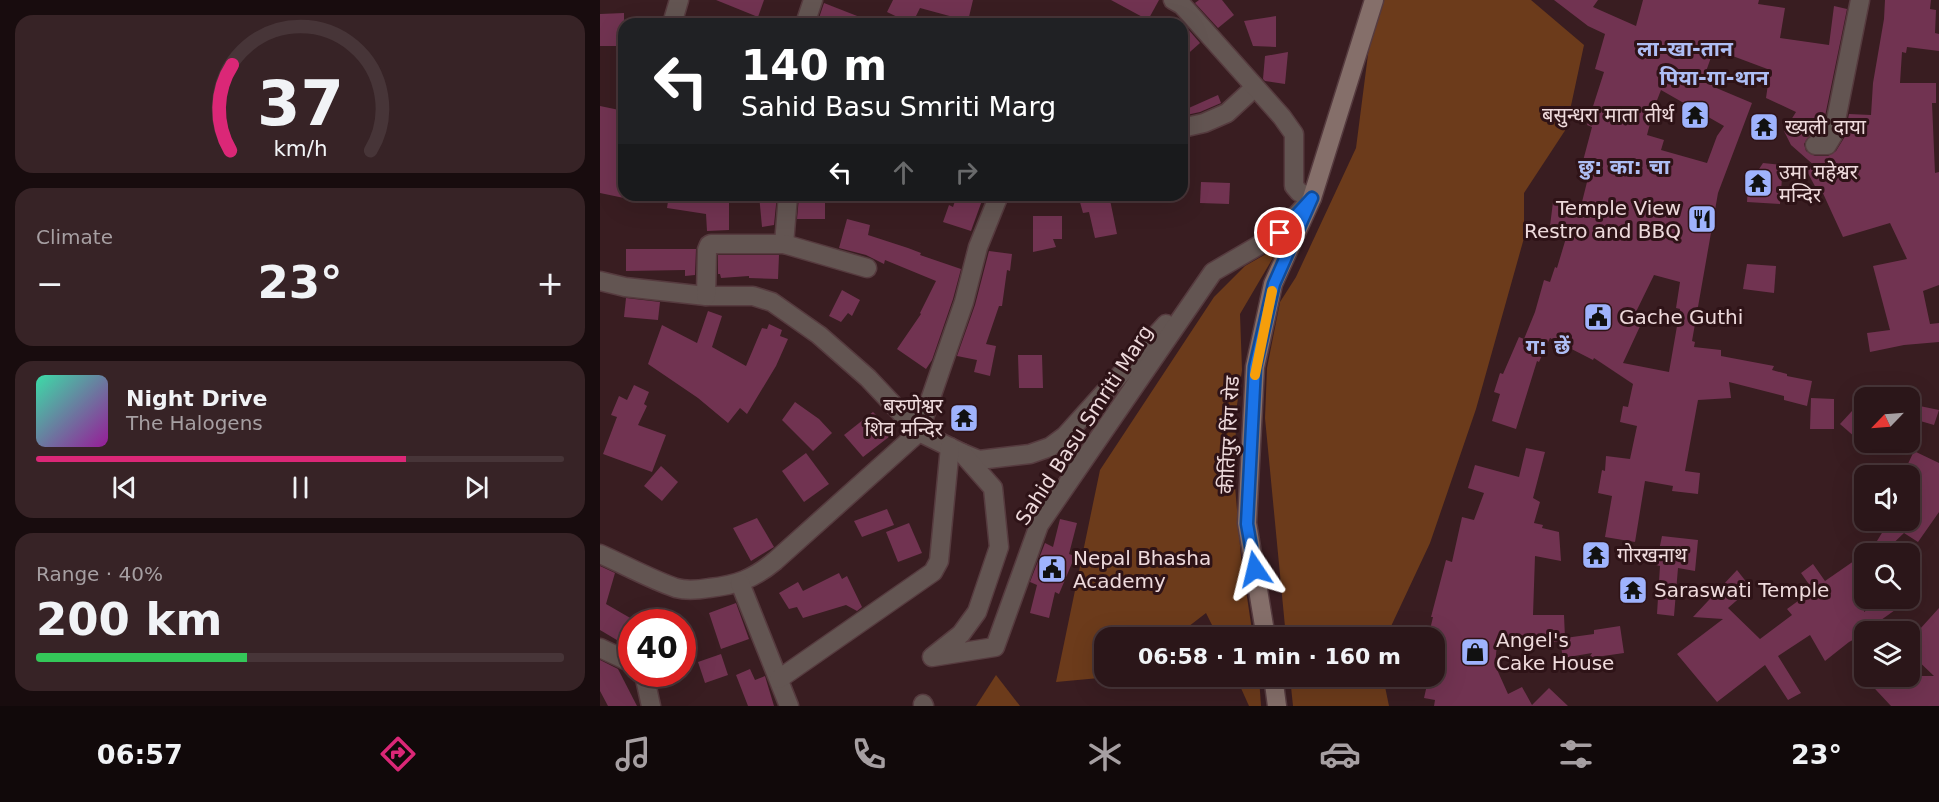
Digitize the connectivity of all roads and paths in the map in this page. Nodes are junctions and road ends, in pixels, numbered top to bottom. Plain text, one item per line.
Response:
1 (679, 0) edge
2 (813, 0) edge
3 (1173, 0) edge
4 (1374, 0) edge
5 (1860, 0) edge
6 (674, 18) edge
7 (807, 18) edge
8 (1254, 88) junction
9 (1188, 127) edge
10 (1815, 145) dead end
11 (1312, 198) junction
12 (788, 201) edge
13 (997, 201) edge
14 (784, 244) junction
15 (867, 268) dead end
16 (1213, 272) junction
17 (600, 281) edge
18 (706, 296) junction
19 (919, 432) junction
20 (956, 450) junction
21 (600, 554) edge
22 (740, 583) junction
23 (1264, 627) edge
24 (600, 648) edge
25 (618, 656) edge
26 (779, 679) junction
27 (647, 687) edge
28 (1274, 687) edge
29 (651, 706) edge
30 (789, 706) edge
31 (1277, 706) edge

1 - 6 street
2 - 7 street
3 - 8 street
4 - 11 street, कीर्तिपुर रिंग रोड
5 - 10 street
8 - 9 street
8 - 11 street
11 - 16 street, Sahid Basu Smriti Marg
11 - 23 street, कीर्तिपुर रिंग रोड
12 - 14 street
13 - 19 street
14 - 15 street
14 - 18 street
16 - 20 street
16 - 20 street, Sahid Basu Smriti Marg
17 - 18 street
18 - 19 street
19 - 20 street, Sahid Basu Smriti Marg
19 - 22 street
20 - 26 street
21 - 22 street
22 - 26 street
24 - 25 street
26 - 30 street
27 - 29 street
28 - 31 street

